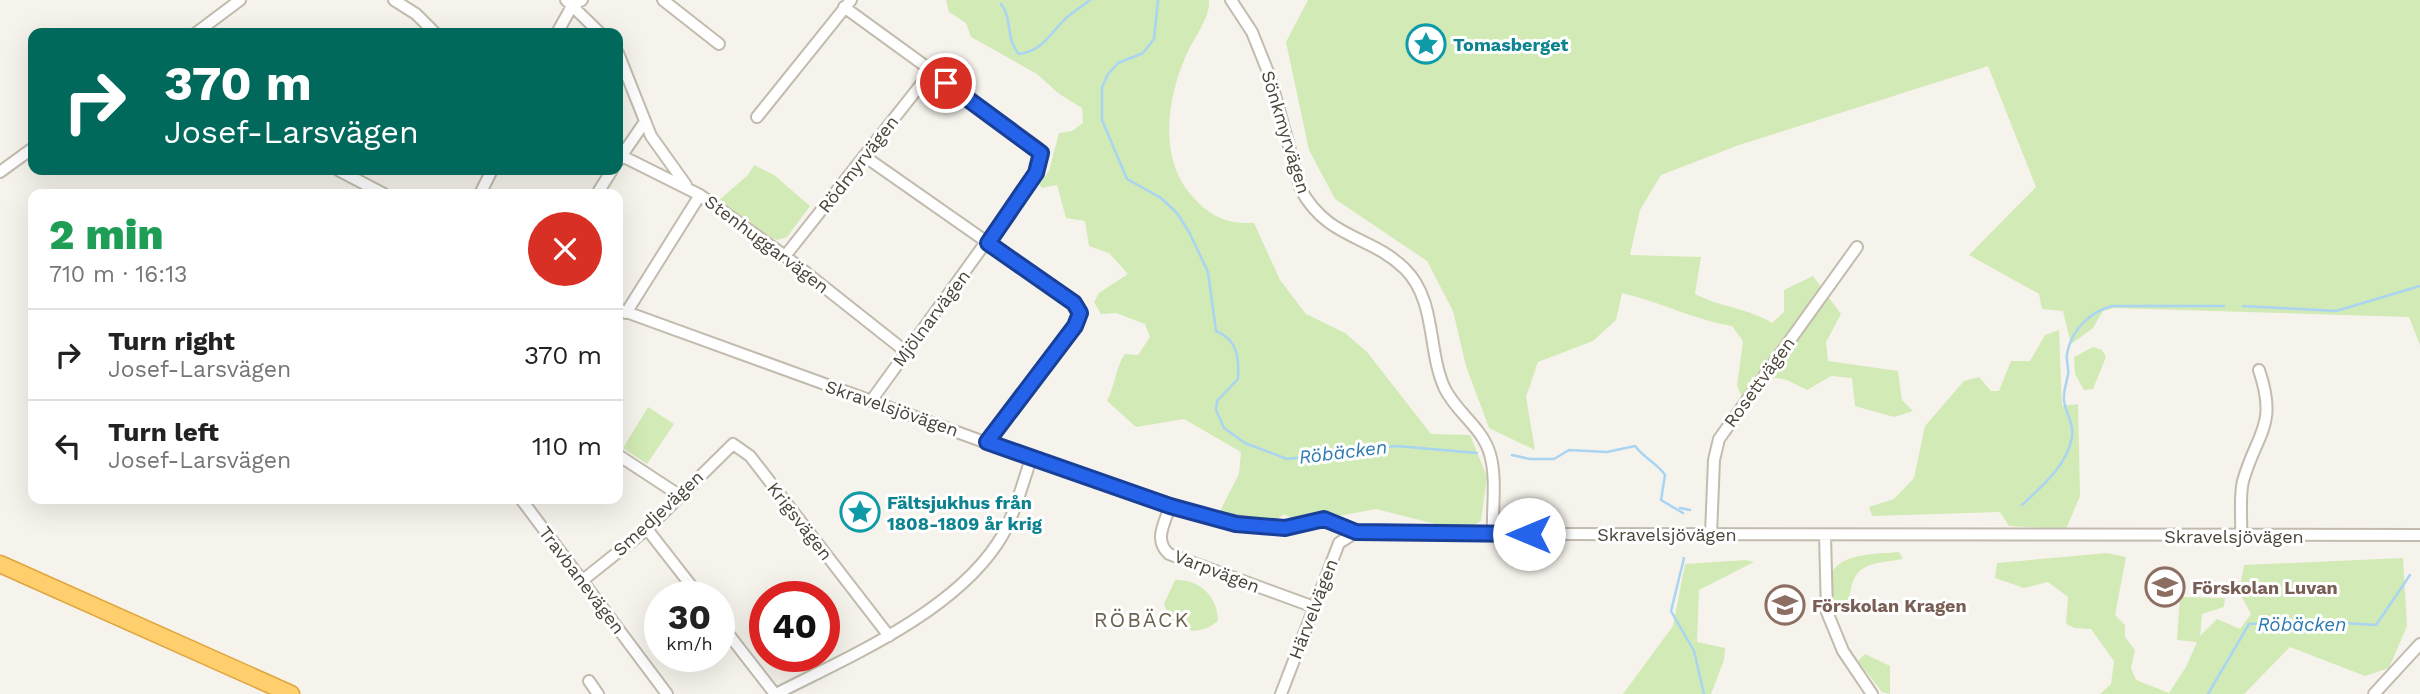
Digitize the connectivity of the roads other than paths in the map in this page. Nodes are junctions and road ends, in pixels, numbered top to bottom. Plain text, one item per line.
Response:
1 (240, 0) edge
2 (394, 0) edge
3 (582, 0) edge
4 (663, 0) edge
5 (1231, 0) edge
6 (569, 3) edge
7 (847, 4) edge
8 (203, 28) edge
9 (430, 28) edge
10 (559, 28) edge
11 (595, 28) edge
12 (719, 44) dead end
13 (623, 66) edge
14 (930, 73) junction
15 (757, 117) dead end
16 (644, 123) junction
17 (28, 152) edge
18 (623, 152) edge
19 (864, 156) junction
20 (623, 159) edge
21 (0, 172) edge
22 (348, 175) edge
23 (688, 187) junction
24 (374, 189) edge
25 (700, 195) junction
26 (988, 243) junction
27 (1857, 247) dead end
28 (785, 256) junction
29 (623, 310) edge
30 (623, 311) edge
31 (905, 351) junction
32 (2259, 370) dead end
33 (871, 401) junction
34 (987, 442) junction
35 (733, 444) joint
36 (623, 458) edge
37 (1031, 458) junction
38 (679, 495) junction
39 (525, 504) edge
40 (1170, 506) junction
41 (647, 529) junction
42 (1356, 532) junction
43 (1493, 534) junction
44 (1711, 534) junction
45 (1825, 535) junction
46 (2420, 535) edge
47 (2241, 536) junction
48 (0, 564) edge
49 (0, 575) edge
50 (583, 580) junction
51 (688, 581) edge
52 (1314, 607) junction
53 (889, 636) junction
54 (735, 642) edge
55 (2420, 644) edge
56 (589, 681) dead end
57 (264, 694) edge
58 (291, 694) edge
59 (598, 694) edge
60 (667, 694) edge
61 (776, 694) edge
62 (1281, 694) edge
63 (1872, 694) edge
64 (2374, 694) edge

1 - 8 street
2 - 9 street
3 - 6 street
4 - 12 street
5 - 43 street, Sönkmyrvägen
6 - 10 street
6 - 11 street
7 - 14 street
7 - 15 street
13 - 16 street
14 - 19 street, Rödmyrvägen
14 - 26 street, Mjölnarvägen
16 - 18 street
16 - 23 street
17 - 21 street
19 - 26 street
19 - 28 street, Rödmyrvägen
20 - 23 street, Stenhuggarvägen
22 - 24 street
23 - 25 street, Stenhuggarvägen
25 - 28 street, Stenhuggarvägen
25 - 29 street
26 - 31 street, Mjölnarvägen
26 - 34 street
27 - 44 street, Rosettvägen
28 - 31 street, Stenhuggarvägen
30 - 33 street, Skravelsjövägen
31 - 33 street, Mjölnarvägen
32 - 47 street
33 - 34 street, Skravelsjövägen
34 - 37 street, Skravelsjövägen
35 - 38 street, Smedjevägen
35 - 53 street, Krigsvägen
36 - 38 street
37 - 40 street, Skravelsjövägen
37 - 53 street
38 - 41 street, Smedjevägen
39 - 50 street, Travbanevägen
40 - 42 street, Skravelsjövägen
40 - 52 street, Varpvägen
41 - 50 street, Smedjevägen
41 - 51 street
42 - 43 street, Skravelsjövägen
42 - 52 street, Härvelvägen
43 - 44 street, Skravelsjövägen
44 - 45 street, Skravelsjövägen
45 - 47 street, Skravelsjövägen
45 - 63 street
46 - 47 street, Skravelsjövägen
48 - 58 highway
49 - 57 highway
50 - 60 street, Travbanevägen
52 - 62 street, Härvelvägen
53 - 61 street
54 - 61 street
55 - 64 street
56 - 59 street

